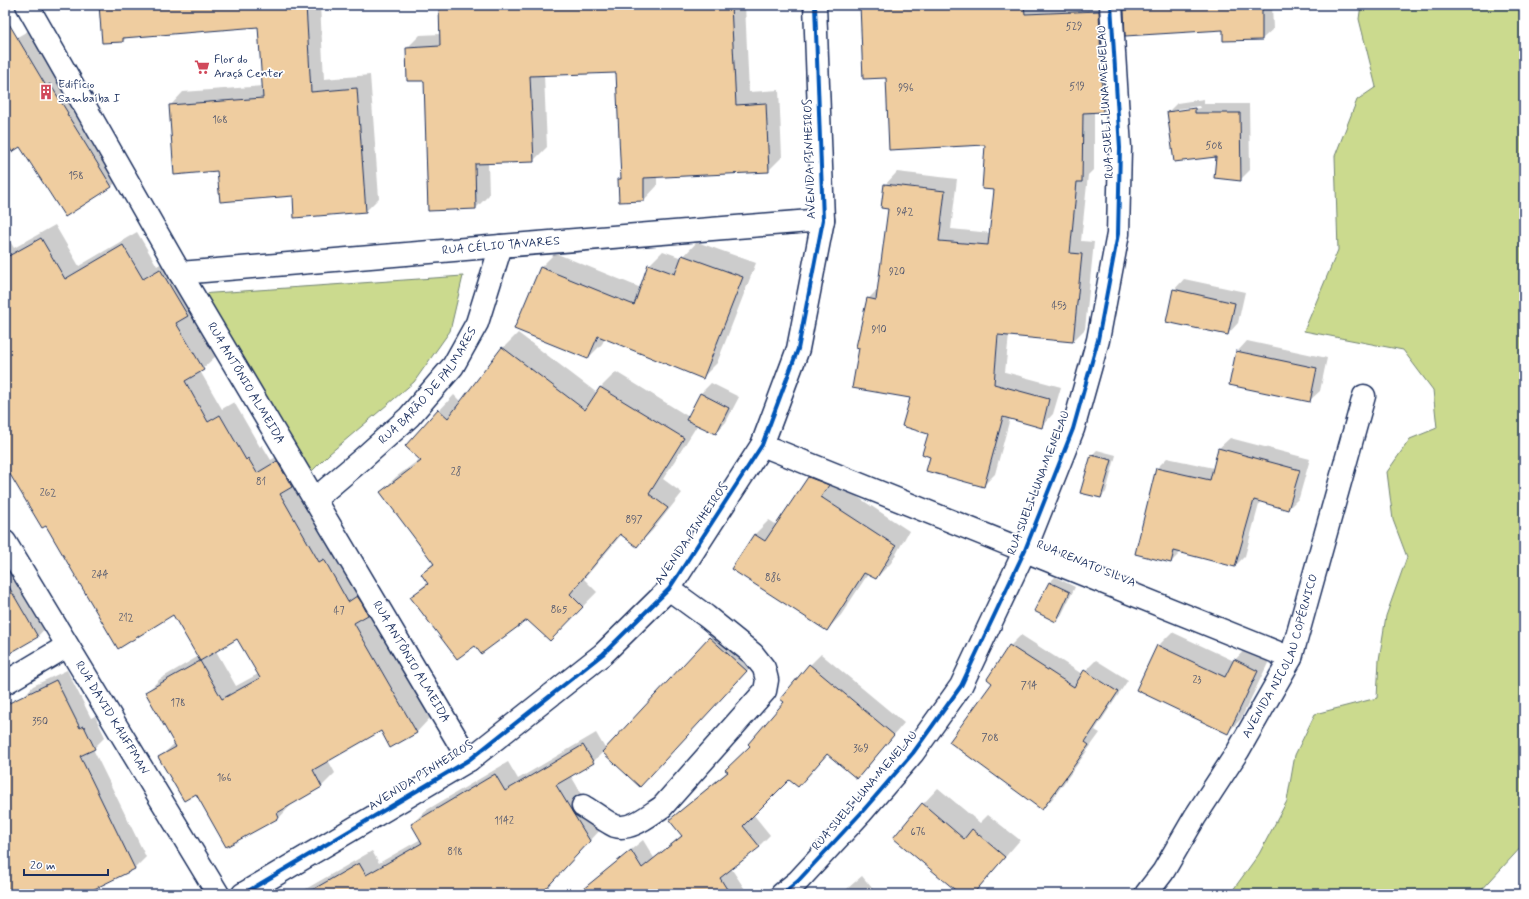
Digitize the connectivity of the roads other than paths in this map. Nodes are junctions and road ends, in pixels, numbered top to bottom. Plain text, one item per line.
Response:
1 (27, 5) edge
2 (815, 5) edge
3 (1111, 5) edge
4 (823, 220) junction
5 (501, 246) junction
6 (180, 273) junction
7 (1364, 396) dead end
8 (762, 445) junction
9 (315, 499) junction
10 (5, 542) edge
11 (1025, 550) junction
12 (669, 589) junction
13 (68, 646) junction
14 (1291, 658) junction
15 (5, 683) edge
16 (469, 760) junction
17 (583, 806) dead end
18 (218, 894) edge
19 (243, 894) edge
20 (782, 894) edge
21 (1146, 894) edge

1 - 6 street, RUA ANTÔNIO ALMEIDA
2 - 4 street, AVENIDA PINHEIROS
3 - 11 street, RUA SUELI LUNA MENELAU
4 - 5 street, RUA CÉLIO TAVARES
4 - 8 street, AVENIDA PINHEIROS
5 - 6 street, RUA CÉLIO TAVARES
5 - 9 street, RUA BARÃO DE PALMARES
6 - 9 street, RUA ANTÔNIO ALMEIDA
7 - 14 street, AVENIDA NICOLAU COPÉRNICO
8 - 11 street, RUA RENATO SILVA
8 - 12 street, AVENIDA PINHEIROS
9 - 16 street, RUA ANTÔNIO ALMEIDA
10 - 13 street, RUA DAVID KAUFFMAN
11 - 14 street, RUA RENATO SILVA
11 - 20 street, RUA SUELI LUNA MENELAU
12 - 16 street, AVENIDA PINHEIROS
12 - 17 street
13 - 15 street
13 - 18 street, RUA DAVID KAUFFMAN
14 - 21 street, AVENIDA NICOLAU COPÉRNICO
16 - 19 street, AVENIDA PINHEIROS

